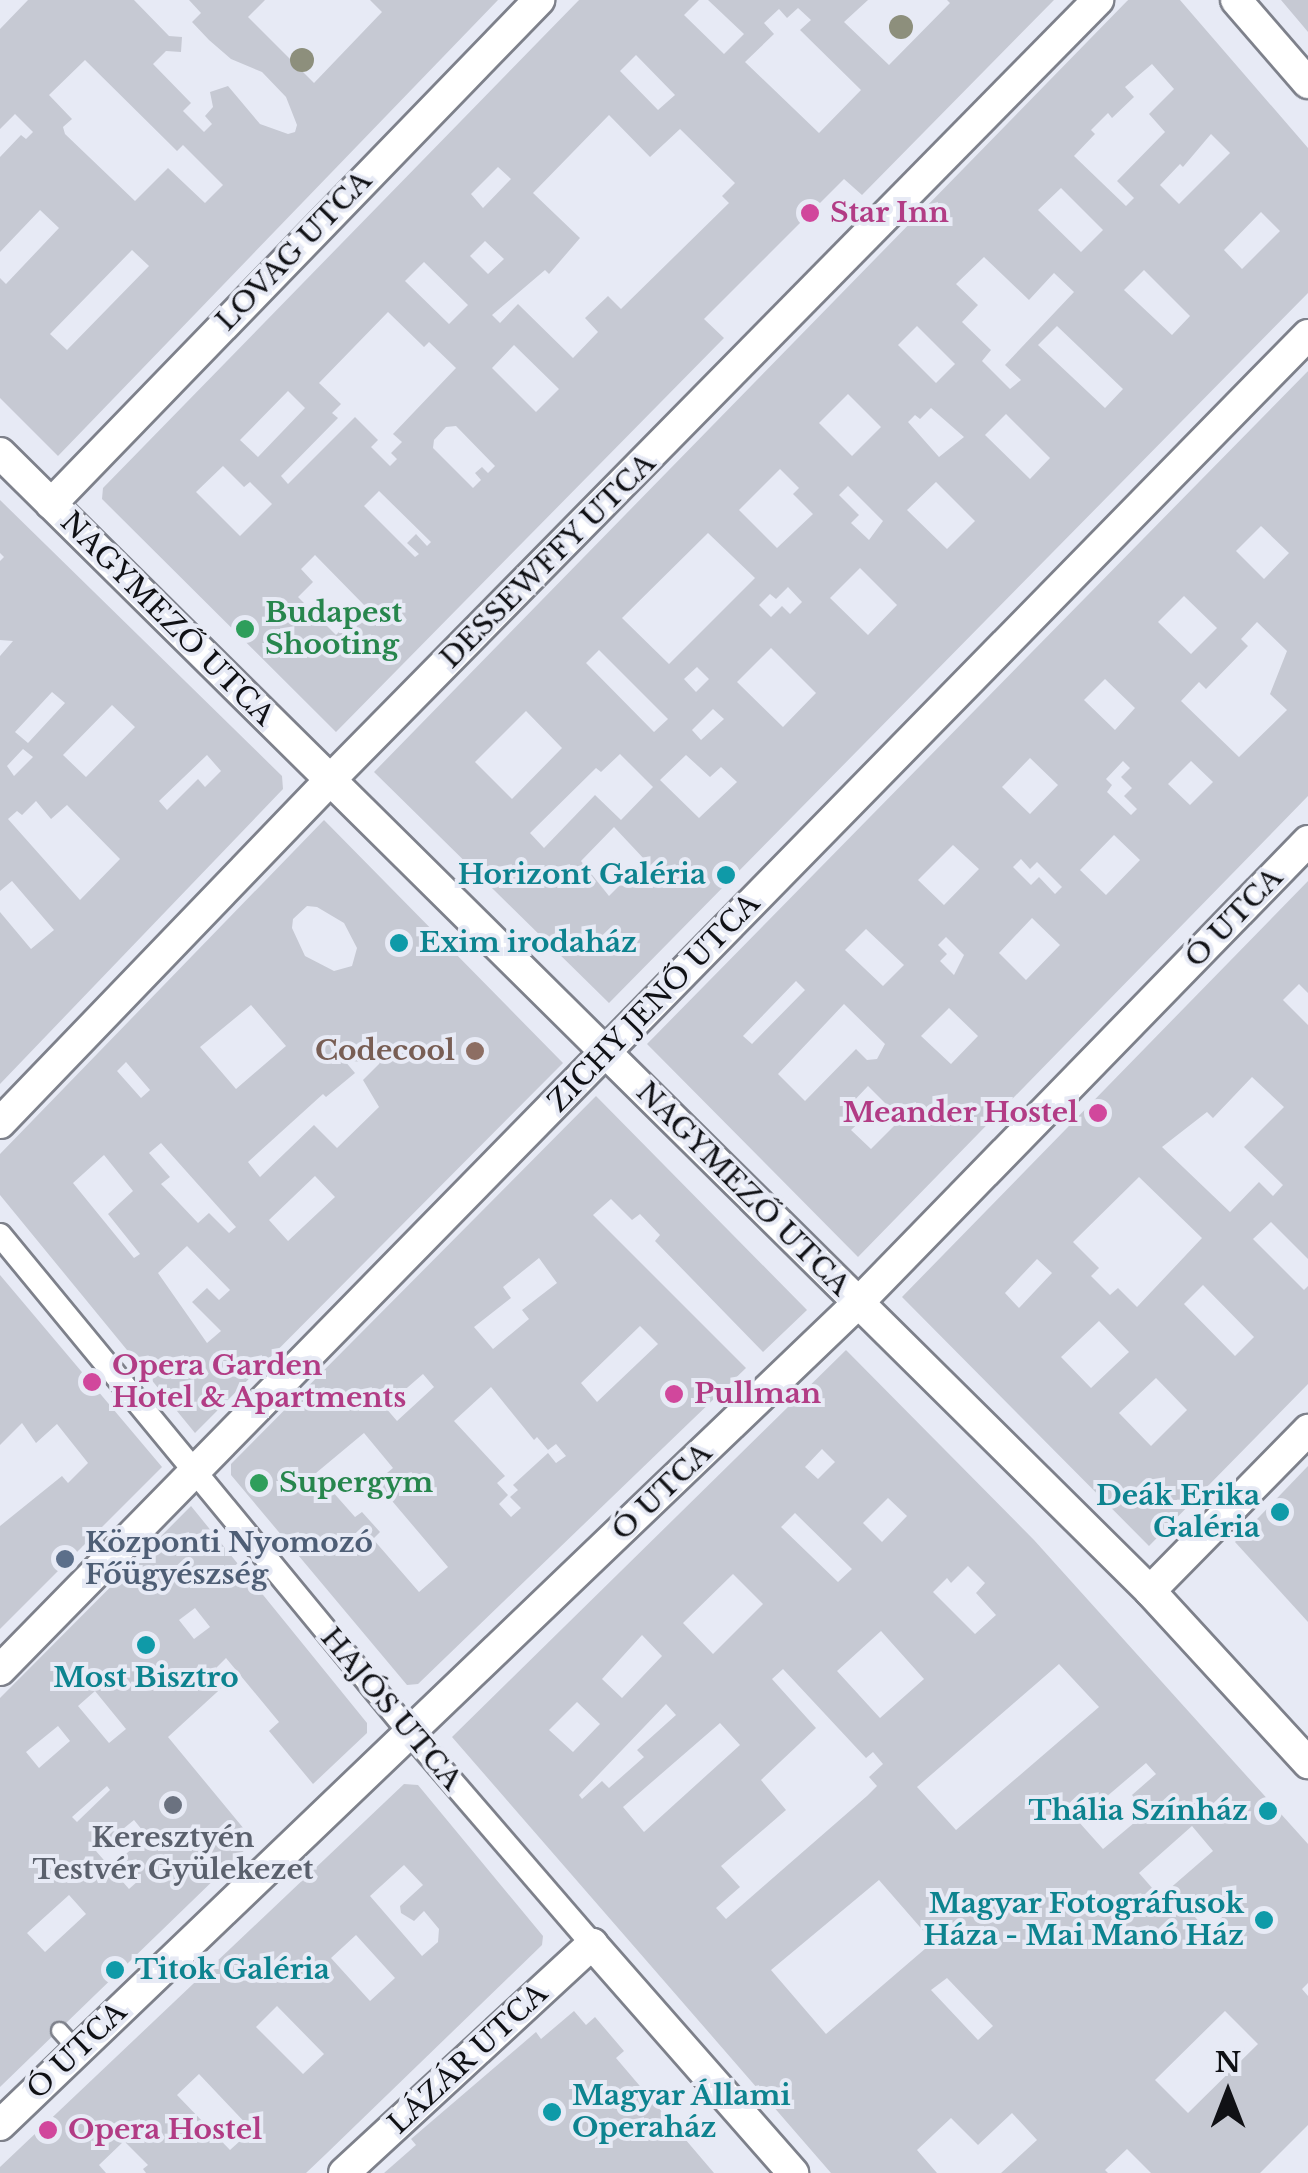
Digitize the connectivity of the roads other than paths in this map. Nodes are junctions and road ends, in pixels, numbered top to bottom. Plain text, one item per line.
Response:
1 (539, 0) edge
2 (1098, 0) edge
3 (1236, 0) edge
4 (1308, 83) edge
5 (1308, 335) edge
6 (0, 453) edge
7 (50, 504) junction
8 (330, 780) junction
9 (1308, 841) edge
10 (605, 1054) junction
11 (0, 1123) edge
12 (0, 1235) edge
13 (858, 1303) junction
14 (1308, 1430) edge
15 (193, 1472) junction
16 (1150, 1591) junction
17 (0, 1670) edge
18 (411, 1734) junction
19 (1308, 1763) edge
20 (592, 1944) junction
21 (0, 2126) edge
22 (344, 2173) edge
23 (794, 2173) edge

1 - 7 street, LOVAG UTCA
2 - 8 street, DESSEWFFY UTCA
3 - 4 street
5 - 10 street, ZICHY JENŐ UTCA
6 - 7 street, NAGYMEZŐ UTCA
7 - 8 street, NAGYMEZŐ UTCA
8 - 10 street, NAGYMEZŐ UTCA
8 - 11 street, DESSEWFFY UTCA
9 - 13 street, Ó UTCA
10 - 13 street, NAGYMEZŐ UTCA
10 - 15 street, ZICHY JENŐ UTCA
12 - 15 street, HAJÓS UTCA
13 - 16 street, NAGYMEZŐ UTCA
13 - 18 street, Ó UTCA
14 - 16 street
15 - 17 street, ZICHY JENŐ UTCA
15 - 18 street, HAJÓS UTCA
16 - 19 street, NAGYMEZŐ UTCA
18 - 20 street, HAJÓS UTCA
18 - 21 street, Ó UTCA
20 - 22 street, LÁZÁR UTCA
20 - 23 street, HAJÓS UTCA

